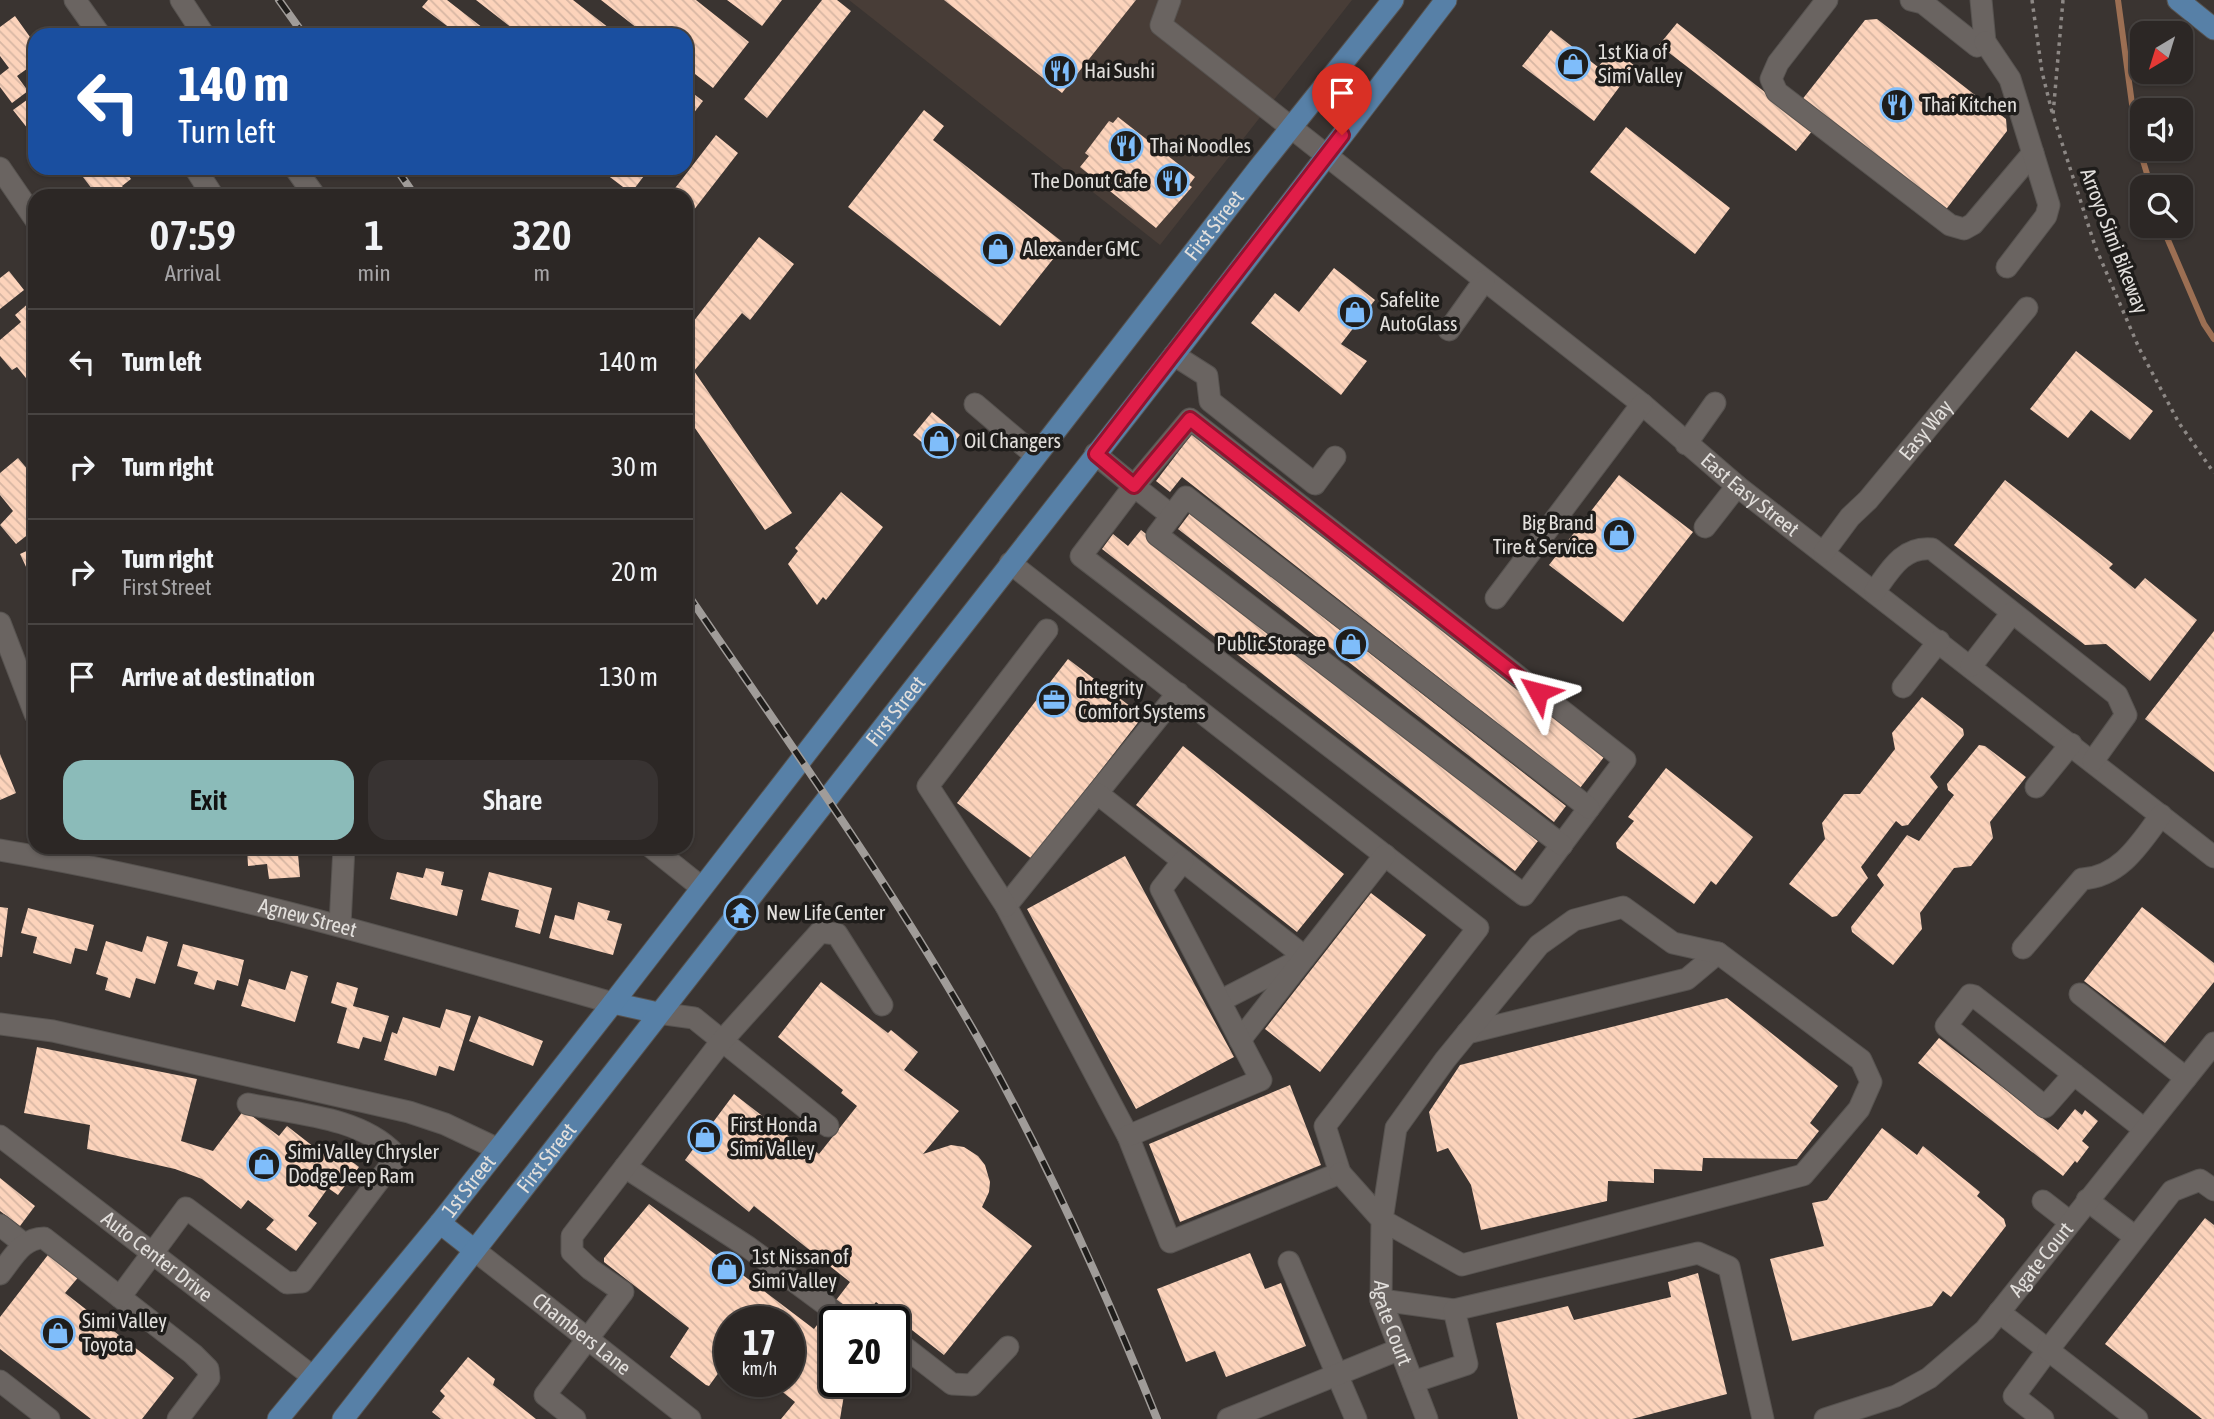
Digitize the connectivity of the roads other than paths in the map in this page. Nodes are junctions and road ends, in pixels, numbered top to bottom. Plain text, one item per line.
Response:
1 (75, 0) edge
2 (181, 0) edge
3 (1170, 0) edge
4 (1394, 0) edge
5 (1446, 0) edge
6 (1827, 0) edge
7 (1911, 0) edge
8 (1981, 0) edge
9 (2180, 2) edge
10 (95, 28) edge
11 (199, 28) edge
12 (2214, 29) edge
13 (1985, 42) junction
14 (1290, 129) junction
15 (2033, 153) junction
16 (1326, 157) junction
17 (0, 168) edge
18 (28, 209) edge
19 (2007, 267) dead end
20 (1484, 281) junction
21 (2026, 308) dead end
22 (1449, 330) dead end
23 (1174, 355) junction
24 (1715, 403) dead end
25 (975, 404) dead end
26 (1642, 404) junction
27 (1686, 444) junction
28 (1096, 454) junction
29 (1035, 455) junction
30 (1335, 457) dead end
31 (1134, 486) junction
32 (1737, 486) junction
33 (1172, 516) junction
34 (1705, 527) dead end
35 (1824, 552) junction
36 (1010, 563) junction
37 (1875, 591) junction
38 (1496, 598) dead end
39 (2012, 613) junction
40 (0, 623) edge
41 (1047, 630) dead end
42 (1939, 641) junction
43 (1971, 666) junction
44 (1903, 687) dead end
45 (1178, 694) junction
46 (28, 696) edge
47 (2071, 744) junction
48 (2093, 761) junction
49 (2036, 787) dead end
50 (1098, 794) junction
51 (1589, 808) junction
52 (2161, 816) junction
53 (1562, 845) junction
54 (0, 850) edge
55 (28, 852) edge
56 (70, 854) edge
57 (344, 854) edge
58 (659, 854) edge
59 (1385, 855) junction
60 (2214, 857) edge
61 (1183, 861) junction
62 (701, 887) junction
63 (1006, 906) junction
64 (340, 925) junction
65 (2023, 948) dead end
66 (1718, 953) junction
67 (1305, 957) junction
68 (2080, 994) dead end
69 (1220, 1001) junction
70 (612, 1003) junction
71 (882, 1005) dead end
72 (658, 1013) junction
73 (0, 1024) edge
74 (1467, 1033) junction
75 (1240, 1040) junction
76 (721, 1042) junction
77 (2214, 1044) edge
78 (2074, 1074) junction
79 (2186, 1078) junction
80 (248, 1104) dead end
81 (828, 1126) dead end
82 (2144, 1129) junction
83 (0, 1136) edge
84 (1128, 1136) junction
85 (498, 1149) junction
86 (625, 1167) junction
87 (1340, 1173) junction
88 (2214, 1190) edge
89 (2087, 1200) junction
90 (2043, 1201) dead end
91 (1382, 1220) junction
92 (2070, 1222) junction
93 (440, 1223) junction
94 (0, 1225) edge
95 (2134, 1236) junction
96 (24, 1244) junction
97 (474, 1250) junction
98 (153, 1254) junction
99 (1289, 1262) dead end
100 (0, 1275) edge
101 (120, 1297) junction
102 (1381, 1300) junction
103 (825, 1304) tunnel mouth
104 (1454, 1310) junction
105 (1999, 1312) junction
106 (588, 1339) junction
107 (1008, 1347) dead end
108 (1400, 1349) junction
109 (2048, 1350) junction
110 (910, 1351) edge
111 (1339, 1375) junction
112 (312, 1376) junction
113 (0, 1381) edge
114 (1413, 1382) junction
115 (49, 1419) edge
116 (178, 1419) edge
117 (278, 1419) edge
118 (343, 1419) edge
119 (575, 1419) edge
120 (690, 1419) edge
121 (1228, 1419) edge
122 (1356, 1419) edge
123 (1427, 1419) edge
124 (1763, 1419) edge
125 (1825, 1419) edge
126 (2043, 1419) edge
127 (2137, 1419) edge

1 - 10 street
2 - 11 street
3 - 14 street, East Easy Street
4 - 14 main road, First Street
5 - 16 main road, First Street
6 - 15 street
7 - 13 street
8 - 13 street
9 - 12 main road
13 - 15 street
14 - 16 street, East Easy Street
14 - 29 main road, First Street
15 - 19 street
16 - 20 street, East Easy Street
16 - 23 main road, First Street
17 - 18 street
20 - 22 street
20 - 26 street, East Easy Street
21 - 35 street, Easy Way
23 - 28 main road, First Street
23 - 30 street
24 - 27 street
25 - 29 street
26 - 27 street, East Easy Street
26 - 38 street
27 - 32 street, East Easy Street
28 - 31 street
28 - 36 main road, First Street
29 - 62 main road, First Street
31 - 33 street
31 - 51 street
31 - 53 street
32 - 34 street
32 - 35 street, East Easy Street
33 - 51 street
33 - 53 street
35 - 37 street, East Easy Street
36 - 45 street
36 - 72 main road, First Street
37 - 39 street
37 - 42 street, East Easy Street
39 - 43 street
39 - 48 street
40 - 46 street
41 - 63 street
42 - 43 street, East Easy Street
42 - 44 street
43 - 47 street, East Easy Street
45 - 50 street
45 - 59 street
47 - 48 street, East Easy Street
47 - 49 street
48 - 52 street, East Easy Street
50 - 61 street
50 - 63 street
51 - 53 street
52 - 60 street, East Easy Street
52 - 65 street
54 - 55 street, Agnew Street
56 - 64 street, Agnew Street
57 - 64 street
58 - 62 street
59 - 67 street
59 - 87 street
61 - 67 street
61 - 69 street
62 - 70 main road, First Street
63 - 84 street
64 - 70 street, Agnew Street
66 - 74 street
66 - 74 street, Agate Court
66 - 91 street
67 - 69 street
67 - 75 street
68 - 79 street
69 - 75 street
70 - 72 main road
70 - 85 main road, First Street
71 - 76 street
72 - 76 street
72 - 97 main road, First Street
73 - 85 street
74 - 91 street, Agate Court
75 - 84 street
76 - 81 street
76 - 86 street
77 - 79 street, Agate Court
78 - 78 street
78 - 82 street
79 - 82 street, Agate Court
80 - 98 street
82 - 89 street, Agate Court
83 - 98 street, Auto Center Drive
84 - 87 street
85 - 93 main road, 1st Street
86 - 103 street
86 - 106 street
87 - 91 street
88 - 95 street
89 - 92 street, Agate Court
89 - 95 street
90 - 92 street
91 - 102 street, Agate Court
92 - 105 street, Agate Court
93 - 97 main road
93 - 112 main road
94 - 96 street
95 - 109 street
96 - 100 street
96 - 101 street
97 - 106 street, Chambers Lane
97 - 118 main road, First Street
98 - 101 street
98 - 112 street, Auto Center Drive
99 - 111 street
101 - 116 street
102 - 104 street
102 - 108 street, Agate Court
104 - 114 street
104 - 124 street
105 - 109 street
105 - 125 street, Agate Court
106 - 119 street
106 - 120 street, Chambers Lane
107 - 110 street
108 - 111 street
108 - 114 street, Agate Court
109 - 126 street
109 - 127 street
111 - 121 street
111 - 122 street
112 - 117 main road
113 - 115 street
114 - 123 street, Agate Court

